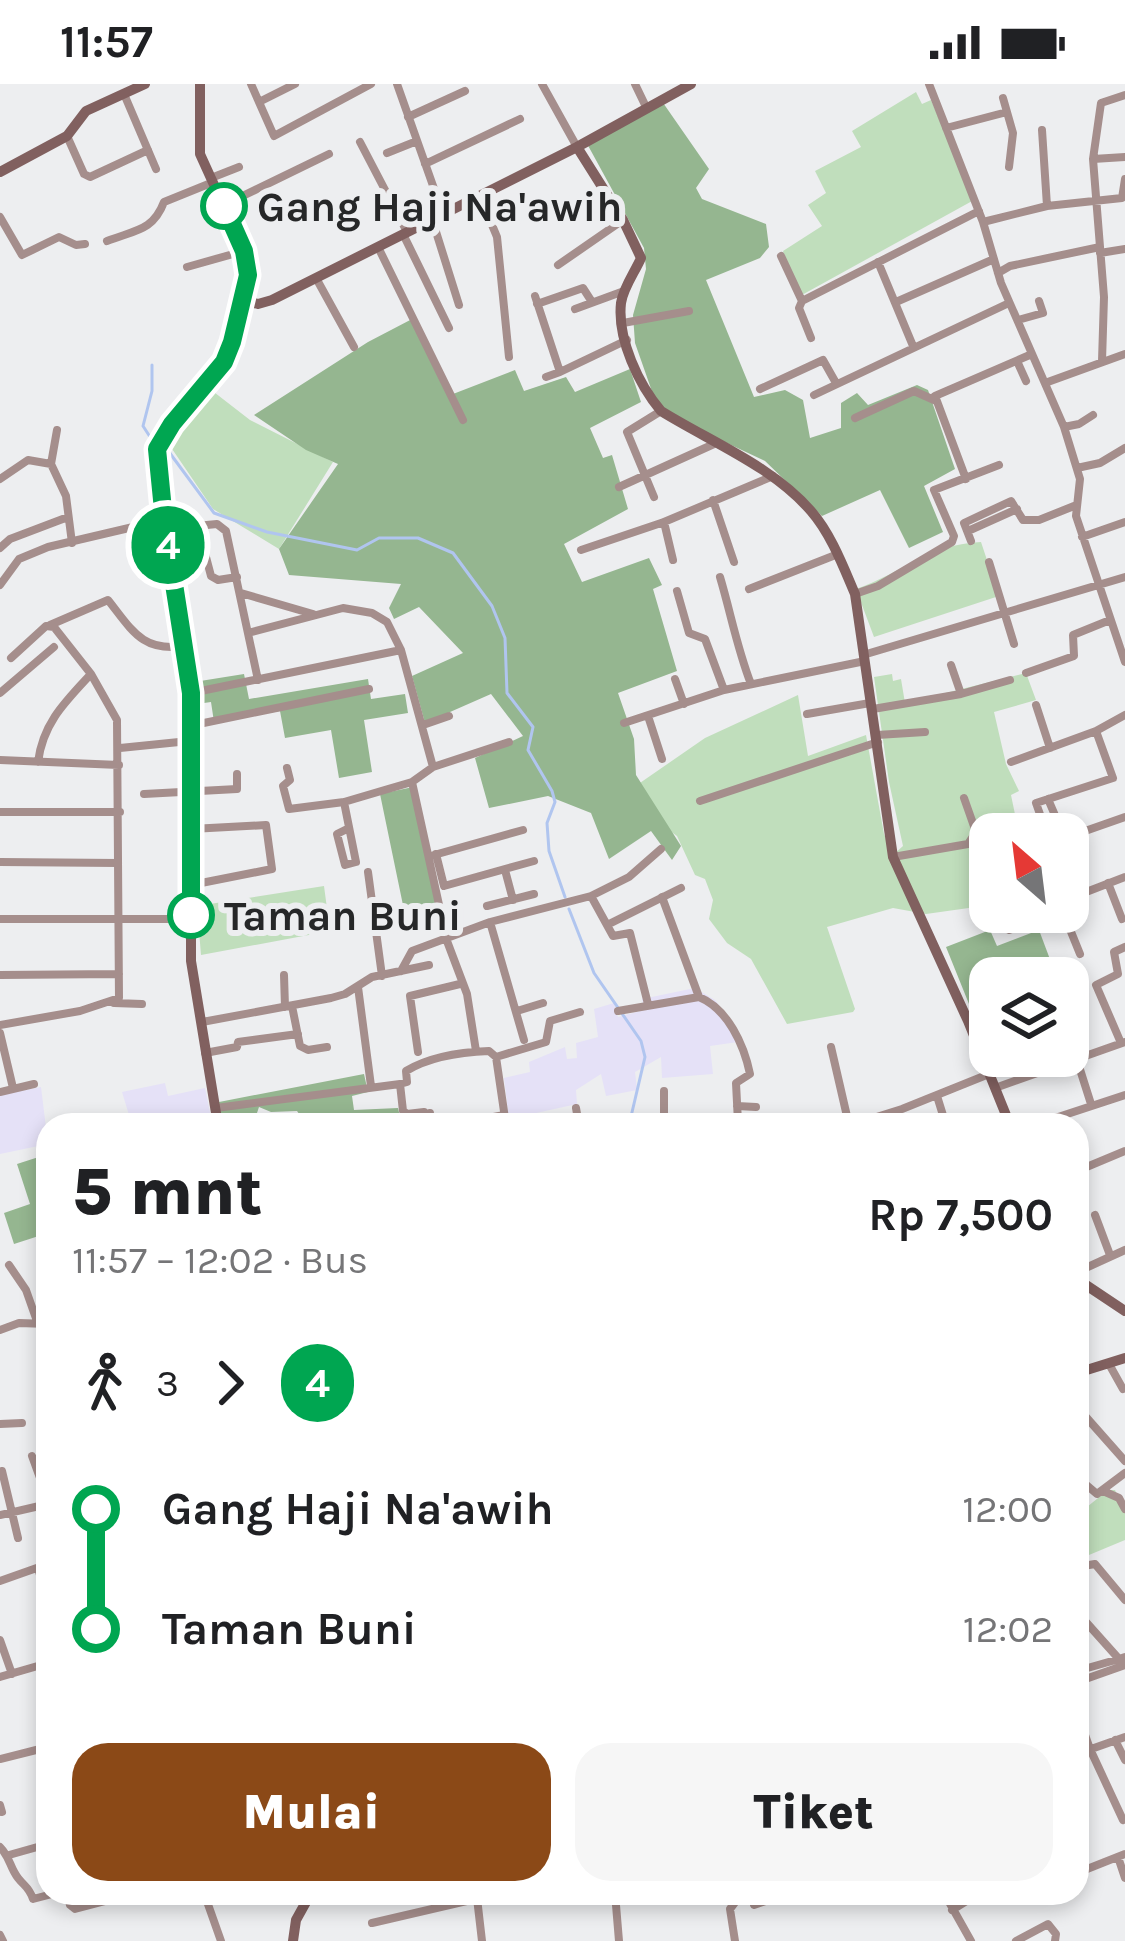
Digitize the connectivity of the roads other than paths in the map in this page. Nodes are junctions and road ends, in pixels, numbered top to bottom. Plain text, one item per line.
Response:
1 (145, 84) edge
2 (200, 84) edge
3 (251, 84) edge
4 (296, 84) edge
5 (371, 84) edge
6 (397, 84) edge
7 (542, 84) edge
8 (635, 84) edge
9 (691, 84) edge
10 (929, 84) edge
11 (465, 91) dead end
12 (124, 94) junction
13 (1125, 95) edge
14 (1003, 98) dead end
15 (259, 102) junction
16 (647, 109) junction
17 (1007, 112) junction
18 (408, 117) junction
19 (520, 119) dead end
20 (946, 128) junction
21 (1042, 130) dead end
22 (67, 136) junction
23 (417, 141) junction
24 (360, 142) dead end
25 (577, 147) junction
26 (148, 150) junction
27 (387, 153) dead end
28 (329, 154) dead end
29 (1125, 157) edge
30 (1093, 159) junction
31 (425, 164) junction
32 (1010, 166) dead end
33 (239, 167) dead end
34 (1, 169) edge
35 (156, 169) dead end
36 (1125, 178) edge
37 (210, 181) junction
38 (480, 196) junction
39 (1095, 203) junction
40 (224, 205) junction
41 (1047, 206) junction
42 (979, 211) junction
43 (0, 217) edge
44 (438, 217) junction
45 (623, 220) junction
46 (983, 222) junction
47 (405, 233) junction
48 (107, 241) dead end
49 (85, 244) dead end
50 (378, 247) junction
51 (1125, 249) edge
52 (1100, 250) junction
53 (244, 251) junction
54 (782, 256) dead end
55 (994, 259) junction
56 (878, 262) junction
57 (558, 265) dead end
58 (187, 267) dead end
59 (998, 274) junction
60 (316, 278) junction
61 (622, 291) junction
62 (243, 300) junction
63 (592, 302) junction
64 (802, 302) junction
65 (896, 302) junction
66 (1039, 302) dead end
67 (1010, 303) junction
68 (617, 304) dead end
69 (459, 305) dead end
70 (574, 309) dead end
71 (689, 311) dead end
72 (1018, 320) junction
73 (623, 323) junction
74 (449, 328) dead end
75 (811, 338) dead end
76 (627, 340) junction
77 (914, 346) junction
78 (354, 347) dead end
79 (1032, 354) junction
80 (1125, 354) edge
81 (509, 357) dead end
82 (1017, 361) junction
83 (1102, 362) junction
84 (560, 372) junction
85 (546, 377) dead end
86 (1025, 380) dead end
87 (836, 383) junction
88 (1045, 383) junction
89 (760, 389) dead end
90 (814, 395) dead end
91 (934, 400) junction
92 (661, 411) junction
93 (1094, 415) dead end
94 (855, 418) dead end
95 (463, 420) dead end
96 (1064, 427) junction
97 (57, 430) dead end
98 (714, 444) junction
99 (1125, 448) edge
100 (52, 464) junction
101 (999, 465) dead end
102 (1077, 468) junction
103 (644, 476) junction
104 (773, 476) junction
105 (966, 478) junction
106 (0, 479) edge
107 (619, 488) dead end
108 (654, 496) dead end
109 (712, 500) junction
110 (1074, 506) junction
111 (68, 517) junction
112 (664, 522) junction
113 (1125, 522) edge
114 (164, 525) junction
115 (1082, 537) junction
116 (201, 538) dead end
117 (971, 542) dead end
118 (72, 543) junction
119 (0, 548) edge
120 (581, 550) dead end
121 (838, 554) junction
122 (674, 560) dead end
123 (734, 562) dead end
124 (989, 562) dead end
125 (237, 577) junction
126 (720, 577) dead end
127 (1125, 577) edge
128 (0, 585) edge
129 (1099, 586) junction
130 (749, 589) dead end
131 (676, 591) dead end
132 (240, 592) junction
133 (855, 594) junction
134 (314, 614) junction
135 (1005, 614) junction
136 (1109, 620) junction
137 (50, 625) junction
138 (248, 633) junction
139 (1014, 644) dead end
140 (184, 646) junction
141 (54, 647) dead end
142 (401, 650) junction
143 (1123, 656) edge
144 (11, 658) dead end
145 (864, 658) junction
146 (951, 664) dead end
147 (91, 674) junction
148 (1026, 674) dead end
149 (675, 679) dead end
150 (258, 680) junction
151 (1010, 680) dead end
152 (751, 684) junction
153 (369, 689) dead end
154 (724, 690) junction
155 (0, 693) edge
156 (191, 693) junction
157 (961, 694) junction
158 (684, 704) junction
159 (1036, 705) dead end
160 (873, 706) junction
161 (807, 714) dead end
162 (1125, 715) edge
163 (448, 716) dead end
164 (648, 716) junction
165 (624, 723) dead end
166 (423, 725) junction
167 (189, 726) junction
168 (1096, 730) junction
169 (925, 732) dead end
170 (878, 739) junction
171 (189, 740) junction
172 (508, 742) dead end
173 (120, 748) junction
174 (1050, 748) junction
175 (662, 759) dead end
176 (0, 760) edge
177 (38, 761) junction
178 (1011, 761) dead end
179 (119, 765) junction
180 (433, 767) junction
181 (287, 768) dead end
182 (237, 774) dead end
183 (412, 782) junction
184 (144, 794) dead end
185 (190, 794) junction
186 (964, 798) dead end
187 (1048, 799) junction
188 (700, 801) dead end
189 (344, 802) junction
190 (0, 812) edge
191 (120, 812) junction
192 (1039, 813) edge
193 (1055, 813) edge
194 (1125, 818) edge
195 (349, 828) dead end
196 (191, 829) junction
197 (1089, 829) edge
198 (523, 830) dead end
199 (661, 849) dead end
200 (431, 856) junction
201 (893, 856) junction
202 (0, 862) edge
203 (534, 862) dead end
204 (118, 863) junction
205 (505, 869) junction
206 (368, 872) dead end
207 (1125, 877) edge
208 (1108, 883) junction
209 (191, 885) junction
210 (681, 888) dead end
211 (1089, 890) edge
212 (534, 894) dead end
213 (591, 896) junction
214 (662, 897) junction
215 (513, 900) junction
216 (488, 907) dead end
217 (0, 919) edge
218 (118, 919) junction
219 (191, 919) junction
220 (1123, 919) edge
221 (490, 922) junction
222 (609, 924) junction
223 (1072, 933) edge
224 (447, 941) junction
225 (1125, 947) edge
226 (1080, 954) dead end
227 (429, 965) dead end
228 (401, 971) junction
229 (119, 974) junction
230 (0, 975) edge
231 (284, 975) dead end
232 (382, 976) junction
233 (460, 984) junction
234 (358, 987) junction
235 (699, 997) junction
236 (112, 1002) junction
237 (543, 1003) dead end
238 (142, 1004) dead end
239 (648, 1004) junction
240 (289, 1006) junction
241 (517, 1011) junction
242 (619, 1011) dead end
243 (580, 1012) dead end
244 (200, 1022) junction
245 (969, 1023) edge
246 (0, 1029) edge
247 (298, 1034) junction
248 (524, 1040) dead end
249 (1123, 1042) edge
250 (327, 1047) dead end
251 (831, 1047) dead end
252 (418, 1052) dead end
253 (476, 1052) junction
254 (206, 1053) junction
255 (1089, 1055) edge
256 (496, 1057) junction
257 (982, 1077) edge
258 (990, 1077) edge
259 (1027, 1077) edge
260 (1083, 1077) edge
261 (34, 1084) dead end
262 (400, 1084) junction
263 (371, 1087) junction
264 (13, 1088) junction
265 (994, 1088) junction
266 (664, 1091) dead end
267 (0, 1092) edge
268 (1125, 1095) edge
269 (937, 1096) junction
270 (1091, 1103) junction
271 (737, 1106) junction
272 (756, 1107) dead end
273 (216, 1108) junction
274 (576, 1108) dead end
275 (217, 1113) edge
276 (406, 1113) edge
277 (504, 1113) edge
278 (577, 1113) edge
279 (664, 1113) edge
280 (737, 1113) edge
281 (847, 1113) edge
282 (894, 1113) edge
283 (942, 1113) edge
284 (1005, 1113) edge
285 (1066, 1113) edge
286 (1125, 1151) edge
287 (1089, 1166) edge
288 (1094, 1215) dead end
289 (1125, 1250) edge
290 (1110, 1255) junction
291 (10, 1265) dead end
292 (1089, 1274) edge
293 (1089, 1289) edge
294 (36, 1310) edge
295 (1125, 1311) edge
296 (36, 1324) edge
297 (0, 1330) edge
298 (1125, 1358) edge
299 (1109, 1364) junction
300 (1089, 1370) edge
301 (1123, 1389) edge
302 (22, 1423) dead end
303 (0, 1424) edge
304 (1089, 1426) edge
305 (32, 1456) dead end
306 (1125, 1461) edge
307 (36, 1468) edge
308 (2, 1471) edge
309 (1125, 1473) edge
310 (1089, 1487) edge
311 (1102, 1491) junction
312 (36, 1505) edge
313 (1125, 1509) edge
314 (5, 1512) edge
315 (18, 1538) dead end
316 (1089, 1565) edge
317 (36, 1568) edge
318 (0, 1581) edge
319 (1125, 1600) edge
320 (1089, 1625) edge
321 (0, 1640) edge
322 (1123, 1660) edge
323 (36, 1667) edge
324 (1089, 1668) edge
325 (13, 1674) junction
326 (1089, 1676) edge
327 (0, 1677) edge
328 (1120, 1739) edge
329 (1089, 1746) edge
330 (1090, 1749) junction
331 (36, 1750) edge
332 (0, 1759) edge
333 (1125, 1760) edge
334 (1123, 1820) edge
335 (0, 1847) edge
336 (36, 1847) edge
337 (9, 1855) junction
338 (1121, 1856) edge
339 (1089, 1868) edge
340 (1125, 1878) edge
341 (36, 1898) edge
342 (209, 1905) edge
343 (304, 1905) edge
344 (448, 1905) edge
345 (478, 1905) edge
346 (616, 1905) edge
347 (734, 1905) edge
348 (950, 1905) edge
349 (960, 1905) edge
350 (952, 1910) junction
351 (372, 1923) dead end
352 (1029, 1938) edge
353 (221, 1941) edge
354 (292, 1941) edge
355 (482, 1941) edge
356 (619, 1941) edge
357 (734, 1941) edge
358 (970, 1941) edge
359 (1016, 1941) edge
360 (1054, 1941) edge

1 - 12 main road
2 - 37 main road
3 - 15 street
4 - 15 street
5 - 15 street
6 - 18 street
7 - 25 street
8 - 16 street
9 - 16 main road
10 - 20 street
11 - 18 street
12 - 22 main road
12 - 26 street
13 - 30 street
14 - 17 street
16 - 25 main road
17 - 20 street
17 - 32 street
18 - 23 street
19 - 31 street
20 - 42 street
21 - 41 street
22 - 26 street
22 - 34 main road
23 - 27 street
23 - 31 street
24 - 47 street
25 - 38 main road
25 - 45 main road
26 - 35 street
28 - 40 street
29 - 30 street
30 - 39 street
31 - 44 street
33 - 37 street
36 - 39 street
37 - 40 main road
37 - 48 street
38 - 44 main road
38 - 81 street
39 - 41 street
39 - 52 street
40 - 53 main road
41 - 46 street
42 - 46 street
42 - 56 street
43 - 49 street
44 - 47 main road
44 - 69 street
45 - 57 street
45 - 61 main road
46 - 55 street
47 - 50 main road
47 - 74 street
50 - 60 main road
50 - 95 street
51 - 52 street
52 - 59 street
52 - 83 street
53 - 58 street
53 - 62 main road
54 - 64 street
55 - 59 street
55 - 65 street
56 - 64 street
56 - 65 street
59 - 67 street
60 - 62 main road
60 - 78 street
61 - 63 street
61 - 68 street
61 - 73 main road
62 - 114 main road
63 - 70 street
63 - 84 street
64 - 75 street
65 - 77 street
66 - 72 street
67 - 72 street
67 - 77 street
71 - 73 street
72 - 79 street
73 - 76 main road
76 - 84 street
76 - 92 main road
77 - 87 street
79 - 82 street
79 - 88 street
80 - 83 street
82 - 86 street
82 - 91 street
83 - 88 street
84 - 85 street
87 - 89 street
87 - 90 street
88 - 96 street
91 - 94 street
91 - 105 street
92 - 98 main road
92 - 103 street
93 - 96 street
96 - 102 street
97 - 100 street
98 - 103 street
98 - 104 main road
99 - 102 street
100 - 106 street
100 - 111 street
101 - 105 street
102 - 110 street
103 - 107 street
103 - 108 street
104 - 109 street
104 - 121 main road
105 - 133 street
109 - 112 street
109 - 123 street
110 - 115 street
110 - 117 street
111 - 118 street
111 - 119 street
112 - 120 street
112 - 122 street
113 - 115 street
114 - 118 street
114 - 125 street
114 - 140 main road
115 - 129 street
116 - 125 street
118 - 128 street
121 - 130 street
121 - 133 main road
124 - 135 street
125 - 132 street
126 - 152 street
127 - 129 street
129 - 135 street
129 - 136 street
131 - 154 street
132 - 134 street
132 - 138 street
133 - 145 main road
134 - 138 street
134 - 142 street
135 - 139 street
135 - 145 street
136 - 143 street
136 - 148 street
137 - 140 street
137 - 144 street
137 - 147 street
138 - 150 street
140 - 156 main road
141 - 155 street
142 - 150 street
142 - 166 street
145 - 152 street
145 - 160 main road
146 - 157 street
147 - 173 street
147 - 177 street
149 - 158 street
150 - 156 street
151 - 157 street
152 - 154 street
153 - 167 street
154 - 158 street
156 - 167 main road
157 - 160 street
158 - 164 street
159 - 174 street
160 - 161 street
160 - 170 main road
162 - 168 street
163 - 166 street
164 - 165 street
164 - 175 street
166 - 180 street
167 - 171 main road
168 - 174 street
168 - 187 street
169 - 170 street
170 - 188 street
170 - 201 main road
171 - 173 street
171 - 185 main road
172 - 180 street
173 - 179 street
174 - 178 street
176 - 177 street
177 - 179 street
179 - 191 street
180 - 183 street
181 - 189 street
182 - 185 street
183 - 189 street
183 - 200 street
184 - 185 street
185 - 196 main road
186 - 201 street
187 - 192 street
187 - 193 street
189 - 195 street
190 - 191 street
191 - 204 street
194 - 197 street
196 - 209 main road
196 - 209 street
198 - 200 street
199 - 213 street
200 - 205 street
200 - 224 street
201 - 245 main road
202 - 204 street
203 - 205 street
204 - 218 street
205 - 215 street
206 - 232 street
207 - 208 street
208 - 211 street
208 - 220 street
209 - 219 main road
210 - 214 street
212 - 215 street
213 - 221 street
213 - 222 street
214 - 222 street
214 - 235 street
215 - 216 street
217 - 218 street
218 - 219 street
218 - 229 street
219 - 244 main road
221 - 224 street
221 - 241 street
222 - 239 street
223 - 226 street
224 - 228 street
224 - 233 street
225 - 249 street
227 - 228 street
228 - 232 street
229 - 230 street
229 - 236 street
231 - 240 street
232 - 234 street
233 - 252 street
233 - 253 street
234 - 240 street
234 - 263 street
235 - 239 street
235 - 271 street
236 - 238 street
236 - 246 street
237 - 241 street
239 - 242 street
240 - 244 street
240 - 247 street
241 - 248 street
243 - 256 street
244 - 254 main road
246 - 264 street
247 - 250 street
247 - 254 street
249 - 255 street
251 - 281 street
253 - 256 street
253 - 262 street
254 - 273 main road
256 - 277 street
257 - 269 street
258 - 265 main road
259 - 265 street
260 - 270 street
261 - 264 street
262 - 263 street
262 - 276 street
263 - 273 street
264 - 267 street
265 - 284 main road
266 - 279 street
268 - 270 street
269 - 282 street
269 - 283 street
270 - 285 street
271 - 272 street
271 - 280 street
273 - 275 main road
274 - 278 street
286 - 287 street
288 - 290 street
289 - 290 street
290 - 292 street
291 - 294 street
293 - 295 main road
296 - 297 street
298 - 299 main road
299 - 300 main road
299 - 301 street
302 - 303 street
304 - 306 street
305 - 307 street
308 - 314 street
309 - 311 street
310 - 311 street
311 - 313 street
312 - 314 street
314 - 315 street
316 - 319 street
317 - 318 street
320 - 322 street
321 - 325 street
322 - 324 street
322 - 326 street
323 - 325 street
325 - 327 street
328 - 330 street
328 - 333 street
329 - 330 street
330 - 334 street
331 - 332 street
335 - 337 street
336 - 337 street
337 - 341 street
338 - 339 street
338 - 340 street
342 - 353 street
343 - 354 main road
344 - 351 street
345 - 355 street
346 - 356 street
347 - 357 street
348 - 350 street
349 - 350 street
350 - 358 street
352 - 359 street
352 - 360 street

